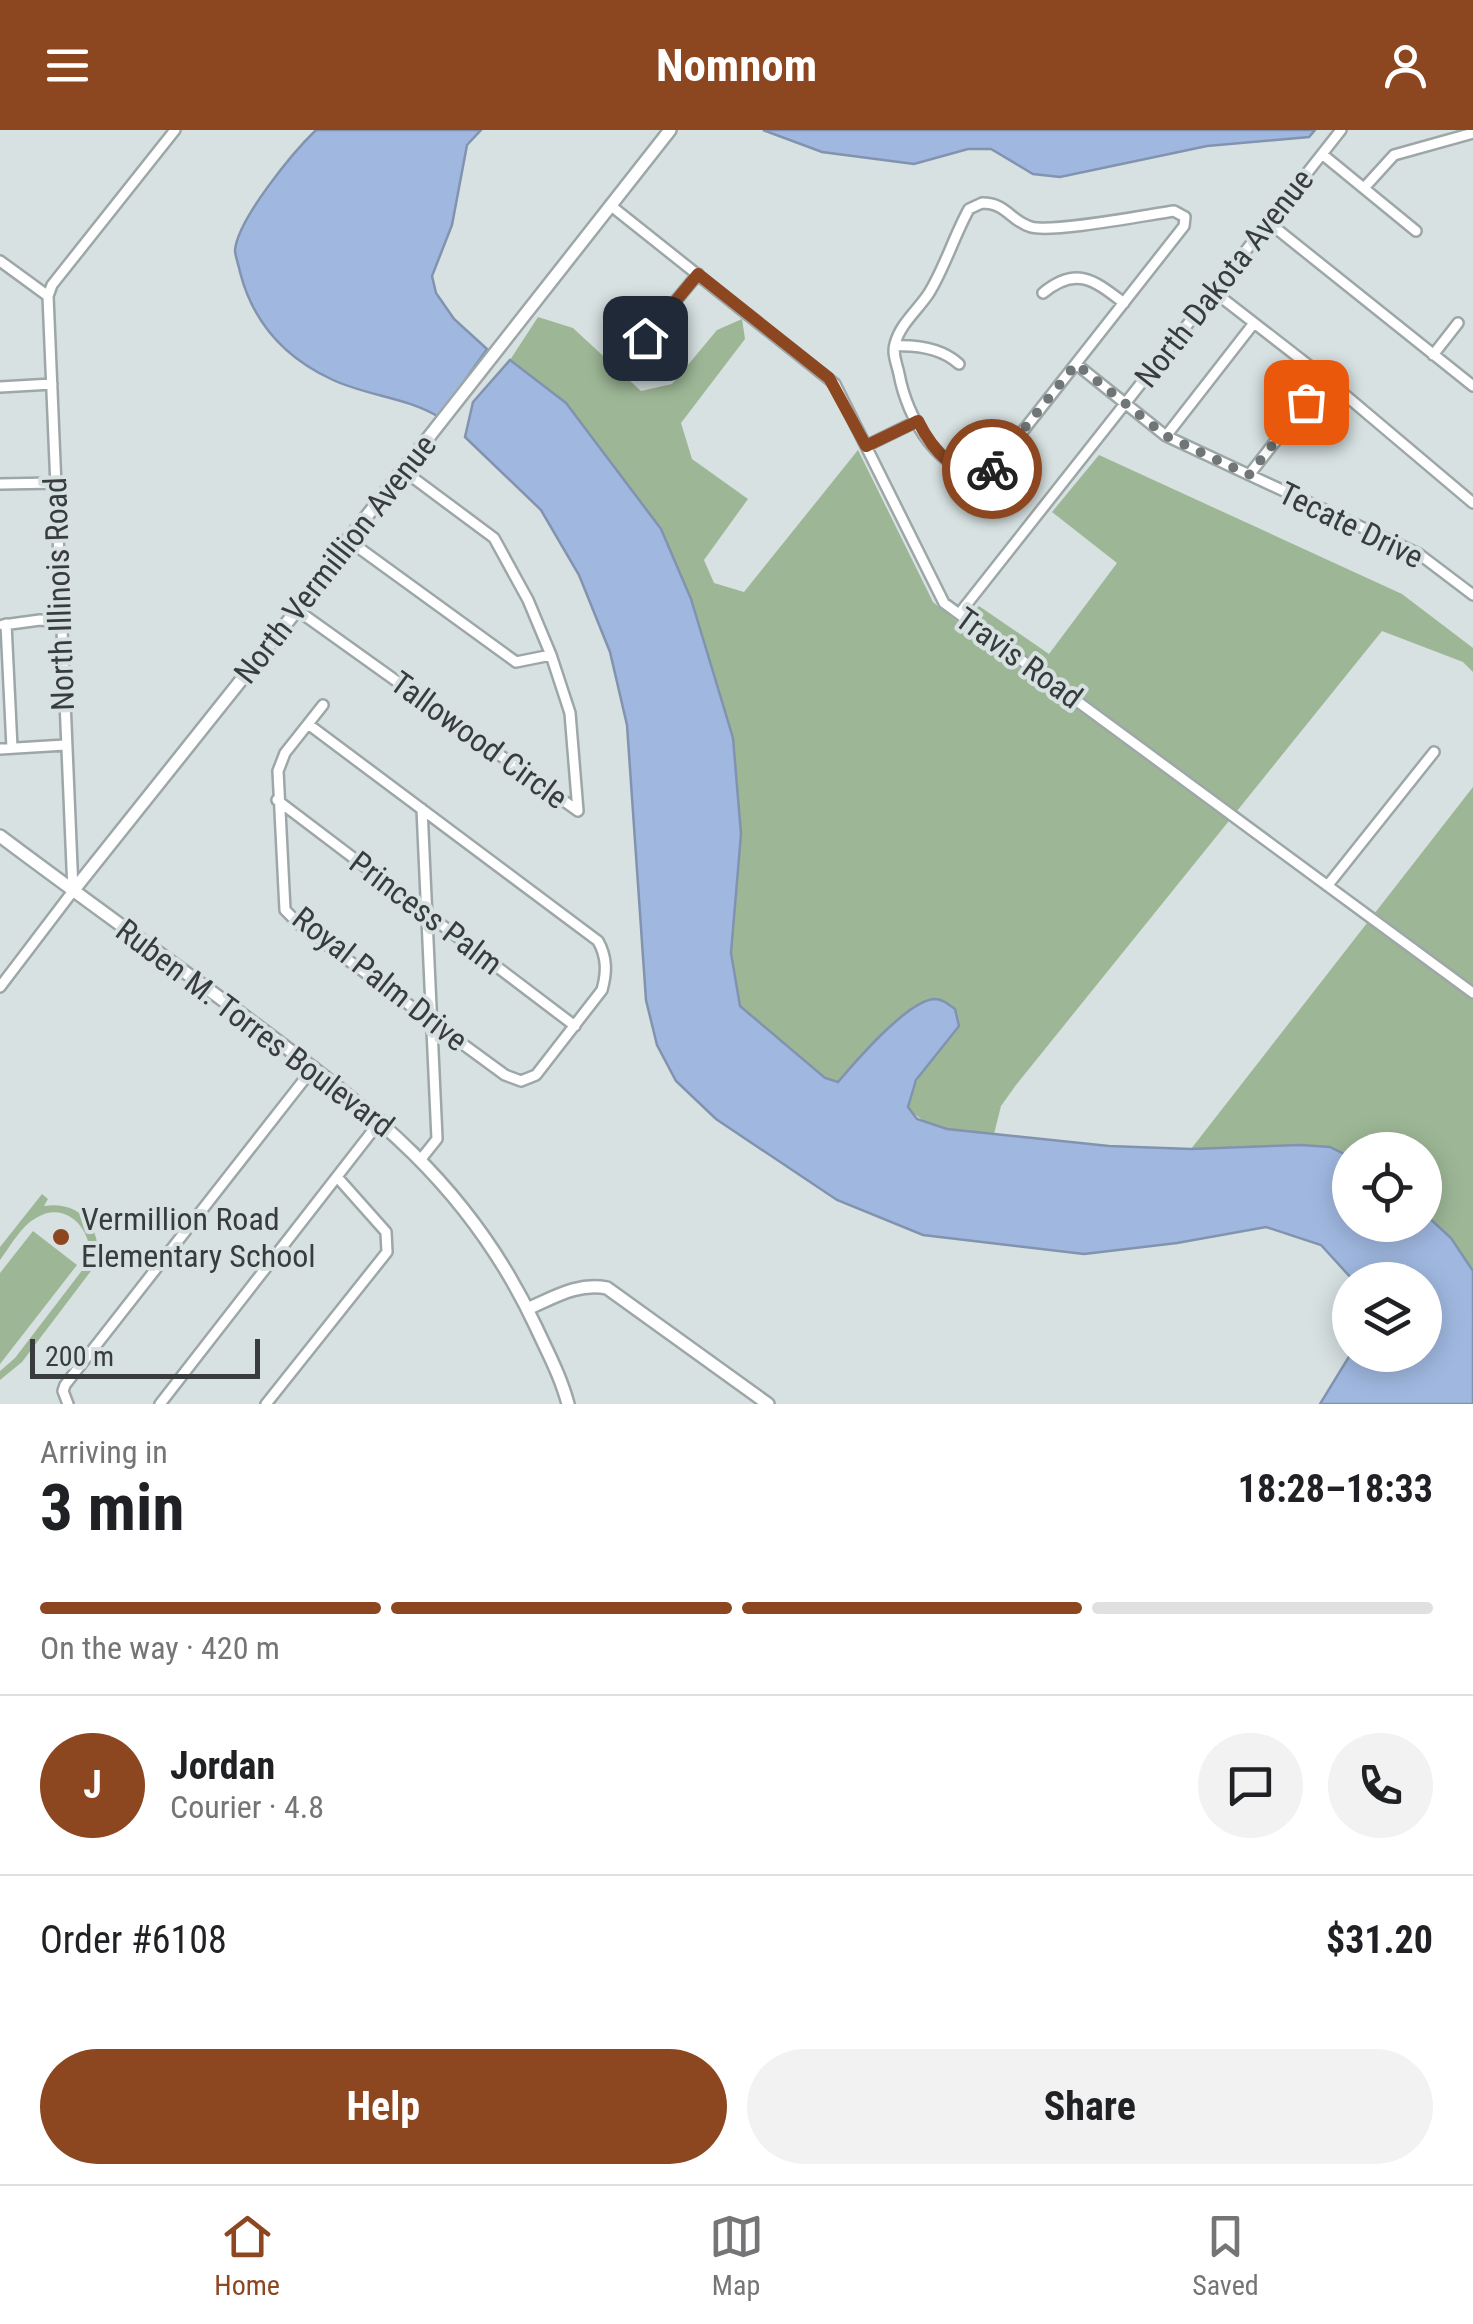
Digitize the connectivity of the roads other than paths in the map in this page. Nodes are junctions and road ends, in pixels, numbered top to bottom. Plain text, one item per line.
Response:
1 (175, 130) edge
2 (670, 130) edge
3 (1341, 130) edge
4 (1473, 133) edge
5 (1322, 154) junction
6 (1364, 188) junction
7 (610, 205) junction
8 (1268, 222) junction
9 (1416, 231) dead end
10 (0, 261) edge
11 (698, 274) junction
12 (1213, 291) junction
13 (1043, 293) dead end
14 (48, 296) junction
15 (1124, 303) junction
16 (1254, 323) junction
17 (1458, 323) dead end
18 (645, 338) dead end
19 (894, 346) junction
20 (1433, 354) junction
21 (959, 364) dead end
22 (1076, 364) junction
23 (1324, 378) junction
24 (52, 384) junction
25 (1473, 386) edge
26 (0, 387) edge
27 (1124, 404) junction
28 (918, 421) junction
29 (1166, 436) junction
30 (866, 446) junction
31 (404, 471) junction
32 (1249, 475) junction
33 (55, 483) junction
34 (0, 484) edge
35 (1473, 503) edge
36 (348, 540) junction
37 (1471, 589) edge
38 (298, 610) junction
39 (959, 614) junction
40 (61, 622) junction
41 (3, 625) edge
42 (551, 654) junction
43 (323, 705) dead end
44 (308, 724) junction
45 (65, 745) junction
46 (12, 748) junction
47 (0, 749) edge
48 (1434, 752) dead end
49 (278, 800) junction
50 (422, 809) junction
51 (0, 836) edge
52 (1328, 886) junction
53 (73, 891) junction
54 (426, 913) junction
55 (0, 988) edge
56 (1473, 993) edge
57 (431, 1020) junction
58 (575, 1026) junction
59 (314, 1067) junction
60 (381, 1120) junction
61 (421, 1160) junction
62 (338, 1178) junction
63 (527, 1309) junction
64 (68, 1404) edge
65 (160, 1404) edge
66 (266, 1404) edge
67 (568, 1404) edge
68 (768, 1404) edge

1 - 14 street
2 - 7 street, North Vermillion Avenue
3 - 5 street, North Dakota Avenue
4 - 6 street
5 - 6 street
5 - 8 street, North Dakota Avenue
6 - 9 street
7 - 11 street, Travis Road
7 - 31 street, North Vermillion Avenue
8 - 12 street, North Dakota Avenue
8 - 20 street
10 - 14 street
11 - 18 street
11 - 30 street, Travis Road
12 - 16 street
12 - 27 street, North Dakota Avenue
13 - 15 street
14 - 24 street, North Illinois Road
15 - 19 street
15 - 22 street
16 - 23 street
16 - 29 street
17 - 20 street
19 - 21 street
19 - 28 street
20 - 25 street
22 - 27 street, Tecate Drive
22 - 28 street
23 - 32 street
23 - 35 street
24 - 26 street
24 - 33 street, North Illinois Road
27 - 29 street, Tecate Drive
27 - 39 street, North Dakota Avenue
28 - 30 street
29 - 32 street, Tecate Drive
30 - 39 street, Travis Road
31 - 36 street, North Vermillion Avenue
31 - 42 street, Tallowood Circle
32 - 37 street, Tecate Drive
33 - 34 street
33 - 40 street, North Illinois Road
36 - 38 street, North Vermillion Avenue
36 - 42 street
38 - 42 street, Tallowood Circle
38 - 53 street, North Vermillion Avenue
39 - 52 street, Travis Road
40 - 41 street
40 - 45 street, North Illinois Road
41 - 46 street
43 - 44 street, Royal Palm Drive
44 - 49 street, Royal Palm Drive
44 - 50 street
45 - 46 street
45 - 53 street, North Illinois Road
46 - 47 street
48 - 52 street
49 - 54 street, Princess Palm
49 - 57 street, Royal Palm Drive
50 - 54 street
50 - 58 street, Royal Palm Drive
51 - 53 street, Ruben M. Torres Boulevard
52 - 56 street, Travis Road
53 - 55 street, North Vermillion Avenue
53 - 59 street, Ruben M. Torres Boulevard
54 - 57 street
54 - 58 street, Princess Palm
57 - 58 street, Royal Palm Drive
57 - 61 street
59 - 60 street, Ruben M. Torres Boulevard
59 - 64 street
60 - 61 street, Ruben M. Torres Boulevard
60 - 62 street
61 - 63 street, Ruben M. Torres Boulevard
62 - 65 street
62 - 66 street
63 - 67 street, Ruben M. Torres Boulevard
63 - 68 street

